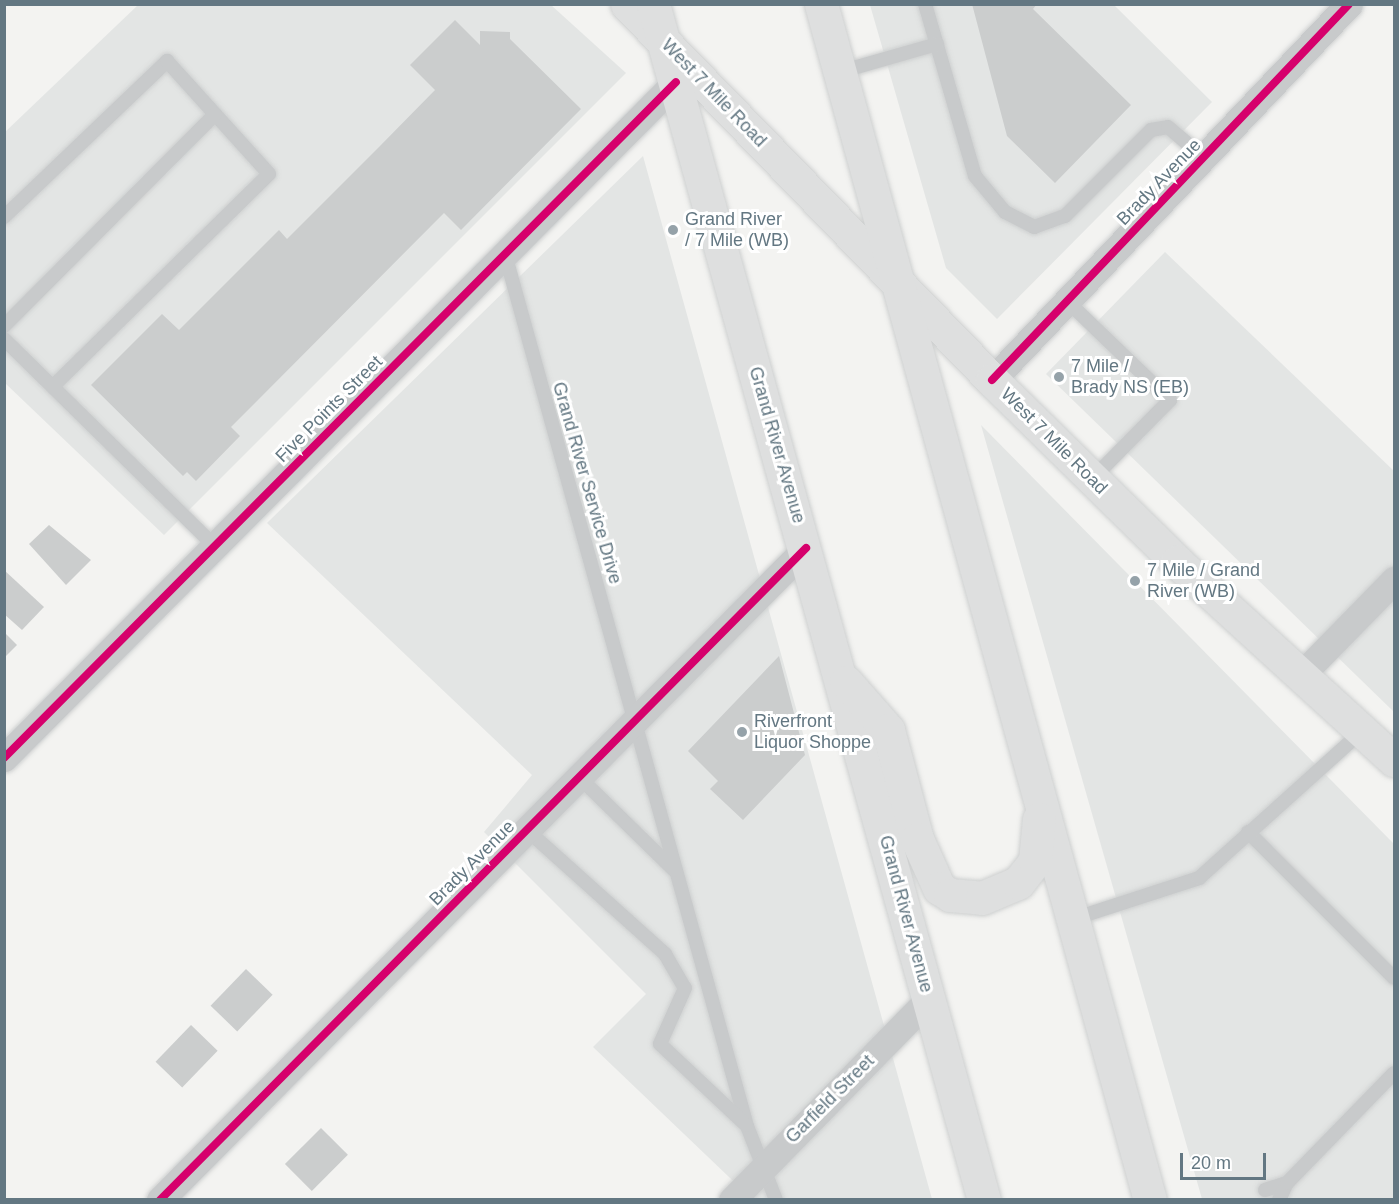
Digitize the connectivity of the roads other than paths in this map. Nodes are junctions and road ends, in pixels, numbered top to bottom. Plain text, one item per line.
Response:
1 (627, 4) edge
2 (653, 4) edge
3 (821, 4) edge
4 (925, 4) edge
5 (1349, 4) edge
6 (663, 40) junction
7 (937, 44) junction
8 (839, 72) junction
9 (676, 82) junction
10 (215, 114) junction
11 (1203, 158) junction
12 (4, 217) edge
13 (505, 254) junction
14 (895, 279) junction
15 (1067, 301) junction
16 (4, 326) edge
17 (4, 339) edge
18 (992, 380) junction
19 (53, 386) junction
20 (1092, 478) junction
21 (215, 546) junction
22 (806, 548) junction
23 (1395, 579) edge
24 (1302, 674) junction
25 (840, 677) junction
26 (634, 721) junction
27 (1363, 729) junction
28 (4, 758) edge
29 (1395, 760) edge
30 (579, 777) junction
31 (1038, 794) junction
32 (526, 830) junction
33 (1248, 832) junction
34 (677, 874) junction
35 (1073, 919) junction
36 (1395, 978) edge
37 (929, 999) junction
38 (1395, 1073) edge
39 (747, 1126) junction
40 (766, 1164) junction
41 (1287, 1183) junction
42 (1265, 1190) dead end
43 (160, 1200) edge
44 (732, 1200) edge
45 (776, 1200) edge
46 (984, 1200) edge
47 (1150, 1200) edge
48 (1280, 1200) edge

1 - 6 main road, West 7 Mile Road
2 - 6 main road, Grand River Avenue
3 - 8 main road
4 - 7 lane
5 - 11 street, Brady Avenue
6 - 9 main road, Grand River Avenue
6 - 14 main road, West 7 Mile Road
7 - 8 lane
7 - 11 lane
8 - 14 main road
9 - 13 street, Five Points Street
9 - 22 main road, Grand River Avenue
10 - 12 lane
10 - 16 lane
10 - 19 lane
11 - 15 street, Brady Avenue
13 - 21 street, Five Points Street
13 - 26 lane, Grand River Service Drive
14 - 18 main road, West 7 Mile Road
14 - 31 main road
15 - 18 street, Brady Avenue
15 - 20 lane
17 - 19 lane
18 - 20 main road, West 7 Mile Road
19 - 21 lane
20 - 24 main road, West 7 Mile Road
21 - 28 street, Five Points Street
22 - 25 main road, Grand River Avenue
22 - 26 street, Brady Avenue
23 - 24 street
24 - 27 main road, West 7 Mile Road
25 - 31 main road
25 - 37 main road, Grand River Avenue
26 - 30 street, Brady Avenue
26 - 34 lane
27 - 29 main road, West 7 Mile Road
27 - 33 lane
30 - 32 street, Brady Avenue
30 - 34 lane
31 - 35 main road
32 - 39 lane
32 - 43 street, Brady Avenue
33 - 35 lane
33 - 36 lane
34 - 39 lane
35 - 47 main road
37 - 40 street, Garfield Street
37 - 46 main road, Grand River Avenue
38 - 41 lane
39 - 40 lane
40 - 44 street, Garfield Street
40 - 45 lane
41 - 42 lane
41 - 48 lane

